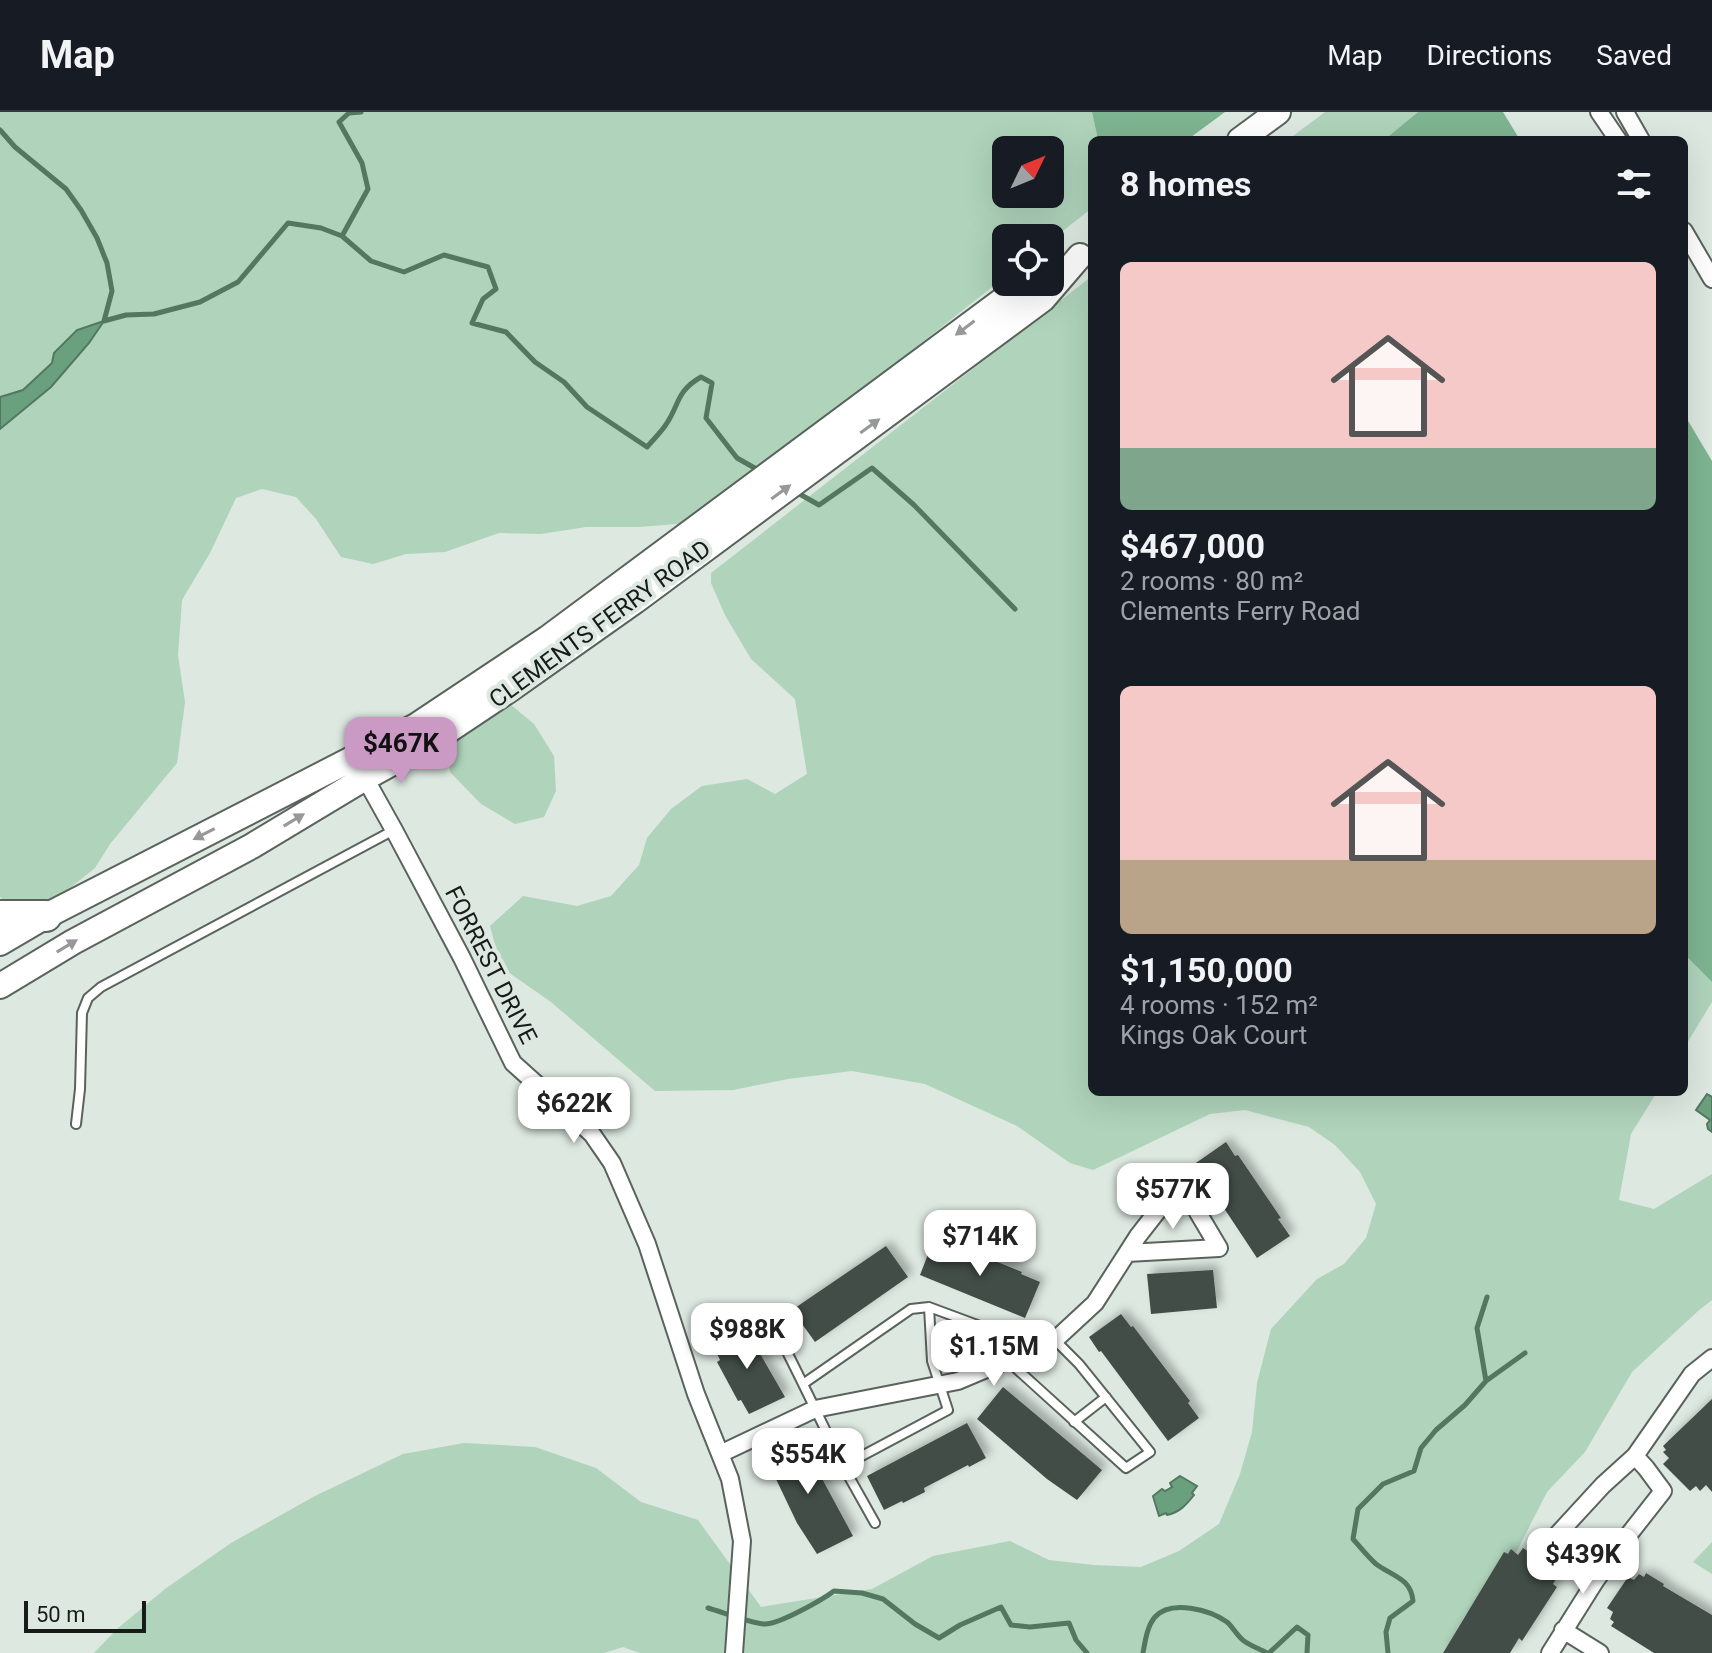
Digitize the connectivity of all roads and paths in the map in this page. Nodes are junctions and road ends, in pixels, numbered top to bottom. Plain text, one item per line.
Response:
1 (1278, 112) edge
2 (1599, 112) edge
3 (1625, 112) edge
4 (1245, 136) edge
5 (1615, 136) edge
6 (1639, 136) edge
7 (1688, 238) edge
8 (1086, 252) edge
9 (1064, 264) edge
10 (1712, 279) edge
11 (1010, 296) edge
12 (802, 464) junction
13 (748, 503) junction
14 (365, 778) junction
15 (394, 830) junction
16 (0, 916) edge
17 (46, 916) junction
18 (0, 943) edge
19 (0, 986) edge
20 (76, 1124) dead end
21 (1127, 1253) junction
22 (929, 1307) junction
23 (773, 1324) dead end
24 (999, 1333) dead end
25 (1055, 1340) junction
26 (1712, 1358) edge
27 (1007, 1360) junction
28 (803, 1384) junction
29 (940, 1385) junction
30 (1106, 1397) junction
31 (815, 1409) junction
32 (1074, 1422) junction
33 (720, 1454) junction
34 (1635, 1456) junction
35 (843, 1466) junction
36 (875, 1523) dead end
37 (1596, 1580) junction
38 (1563, 1630) junction
39 (734, 1653) edge
40 (1550, 1653) edge
41 (1600, 1653) edge

1 - 4 main road
2 - 5 street
3 - 6 street
7 - 10 street
8 - 9 main road, CLEMENTS FERRY ROAD
12 -> 8 main road, CLEMENTS FERRY ROAD
11 -> 12 main road, CLEMENTS FERRY ROAD
12 - 13 main road, CLEMENTS FERRY ROAD
13 - 14 main road, CLEMENTS FERRY ROAD
13 -> 17 main road, CLEMENTS FERRY ROAD
14 - 15 street, FORREST DRIVE
19 -> 14 main road, CLEMENTS FERRY ROAD
15 - 20 lane
15 - 33 street, FORREST DRIVE
16 - 17 highway
17 - 18 main road, CLEMENTS FERRY ROAD
21 - 21 street
21 - 25 street
22 - 24 lane
22 - 28 lane
22 - 29 lane
23 - 28 lane
25 - 27 street
25 - 30 lane
26 - 34 street
27 - 29 street
27 - 32 lane
28 - 31 lane
29 - 31 street
29 - 35 lane
30 - 32 lane
30 - 32 lane
31 - 33 street
31 - 35 lane
33 - 39 street, FORREST DRIVE
34 - 37 street
34 - 37 street
35 - 36 lane
37 - 38 street
38 - 40 street
38 - 41 street

